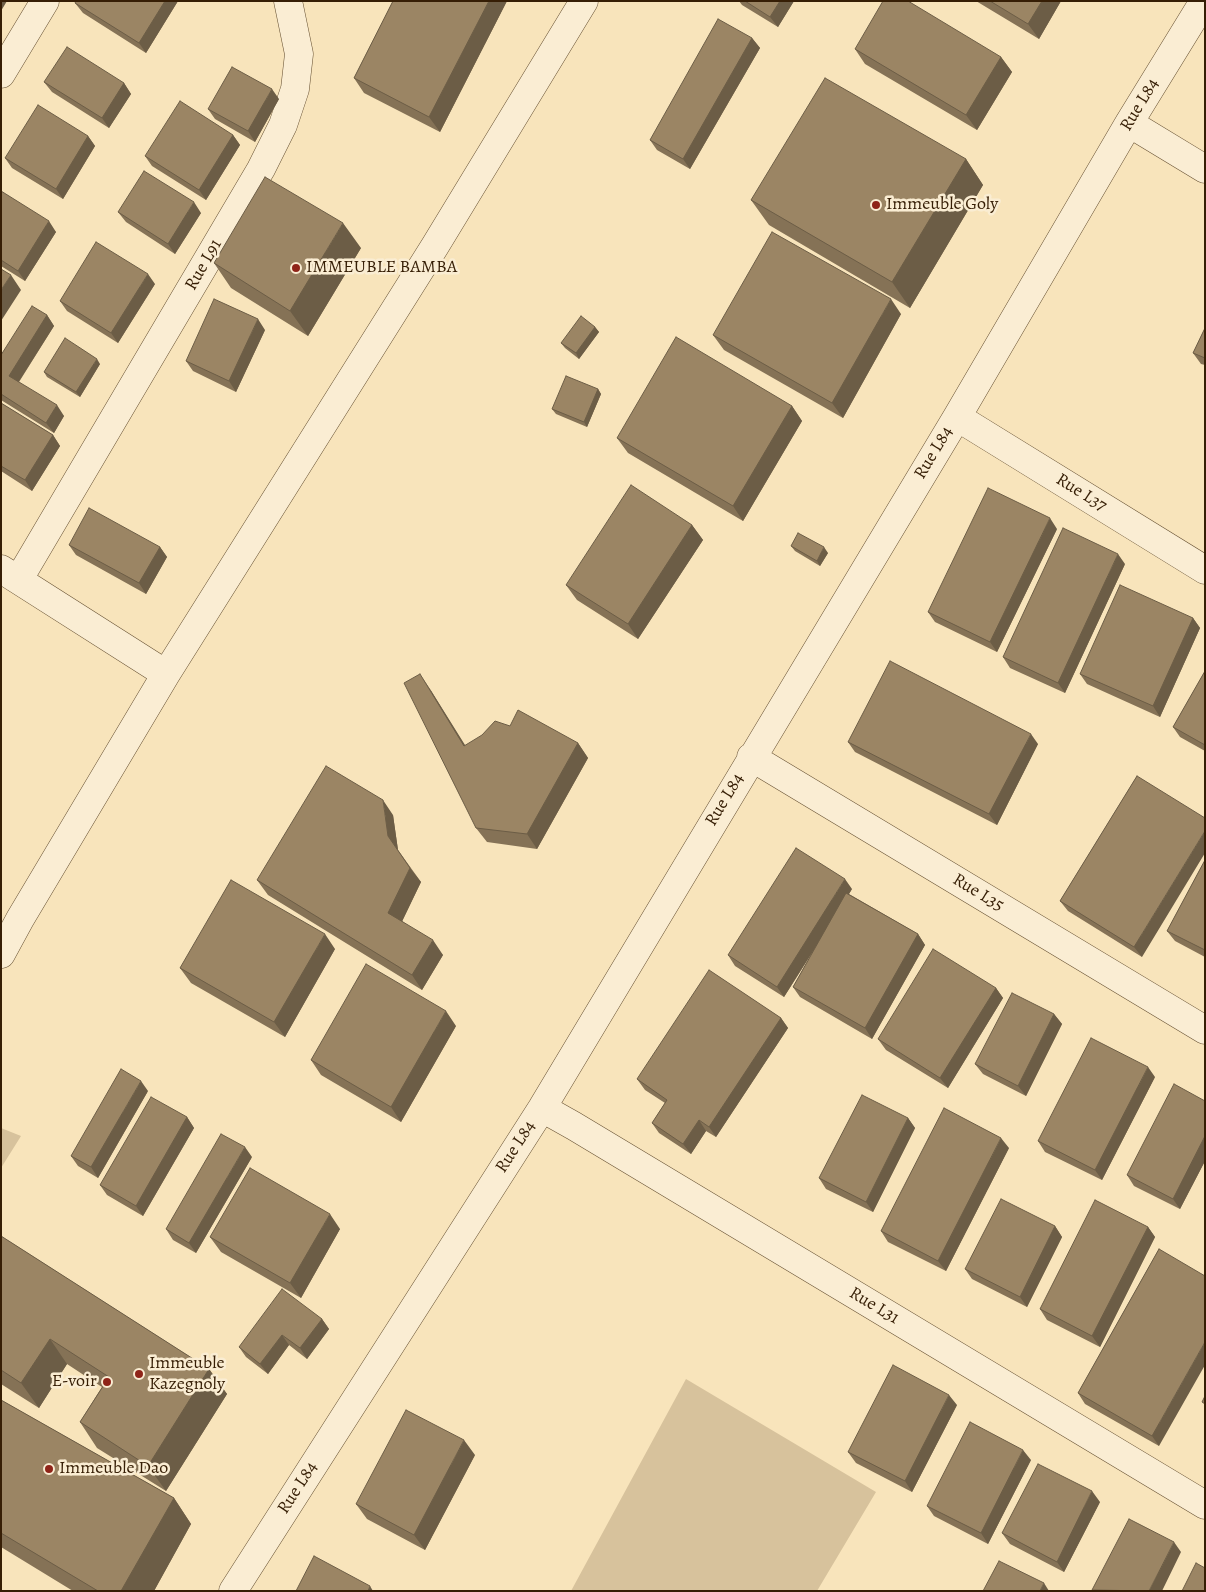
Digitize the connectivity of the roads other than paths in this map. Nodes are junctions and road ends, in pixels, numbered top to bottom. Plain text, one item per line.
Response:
1 (45, 1) edge
2 (288, 1) edge
3 (584, 1) edge
4 (1204, 1) edge
5 (1, 74) edge
6 (1129, 123) junction
7 (1205, 169) edge
8 (957, 417) junction
9 (1205, 570) edge
10 (10, 574) edge
11 (166, 674) junction
12 (751, 757) junction
13 (1, 954) edge
14 (1205, 1030) edge
15 (542, 1108) junction
16 (1205, 1505) edge
17 (233, 1591) edge

1 - 5 street
2 - 10 street, Rue L91
3 - 11 street
4 - 6 street, Rue L84
6 - 7 street
6 - 8 street, Rue L84
8 - 9 street, Rue L37
8 - 12 street, Rue L84
10 - 11 street
11 - 13 street
12 - 14 street, Rue L35
12 - 15 street, Rue L84
15 - 16 street, Rue L31
15 - 17 street, Rue L84

